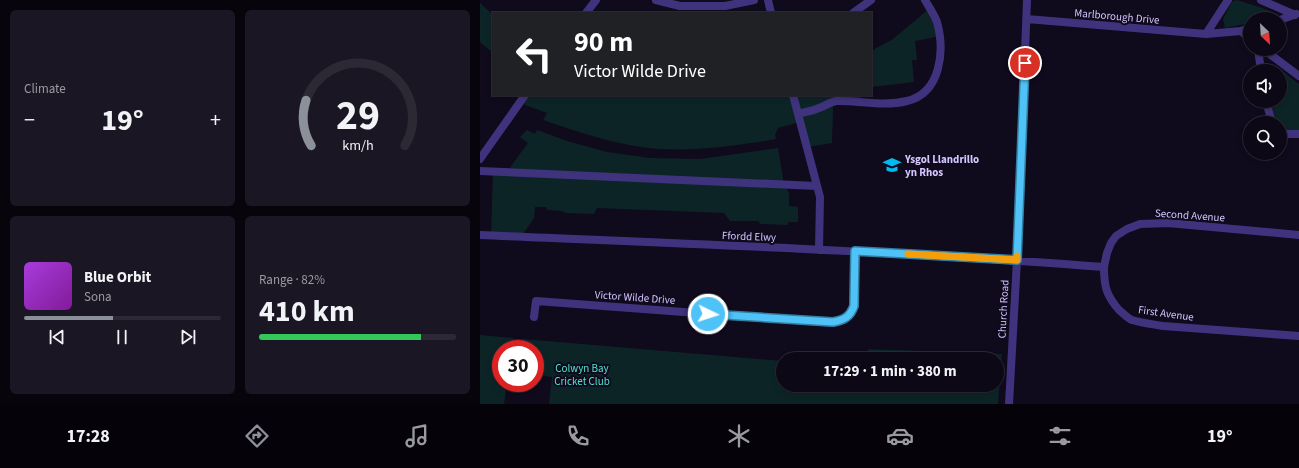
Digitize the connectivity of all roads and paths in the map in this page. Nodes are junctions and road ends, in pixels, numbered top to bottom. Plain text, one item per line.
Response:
1 (596, 0) edge
2 (656, 0) edge
3 (754, 0) edge
4 (768, 0) edge
5 (871, 0) edge
6 (925, 0) edge
7 (1027, 0) edge
8 (1228, 0) edge
9 (1261, 0) edge
10 (587, 12) edge
11 (771, 12) edge
12 (854, 12) edge
13 (1297, 14) edge
14 (1287, 18) edge
15 (1027, 19) junction
16 (1241, 31) edge
17 (1206, 34) junction
18 (1272, 56) edge
19 (1299, 76) edge
20 (524, 96) edge
21 (793, 96) edge
22 (798, 114) junction
23 (1287, 134) edge
24 (1299, 134) edge
25 (483, 149) edge
26 (480, 159) edge
27 (480, 171) edge
28 (817, 186) junction
29 (480, 235) edge
30 (1299, 235) edge
31 (819, 250) junction
32 (855, 251) junction
33 (1017, 260) junction
34 (1104, 267) junction
35 (534, 317) dead end
36 (1299, 336) edge
37 (1009, 404) edge

1 - 10 street
2 - 3 street
4 - 11 street
5 - 12 street
6 - 22 street
7 - 15 street, Church Road
8 - 17 street
9 - 13 street
13 - 14 street
15 - 17 street, Marlborough Drive
15 - 33 street, Church Road
16 - 17 street, Marlborough Drive
18 - 19 street
20 - 25 street
21 - 22 street
22 - 28 street
23 - 24 street
25 - 26 street
27 - 28 street
28 - 31 street
29 - 31 street, Ffordd Elwy
30 - 34 street, Second Avenue
31 - 32 street, Ffordd Elwy
32 - 33 street, Ffordd Elwy
32 - 35 street, Victor Wilde Drive
33 - 34 street
33 - 37 street, Church Road
34 - 36 street, First Avenue

